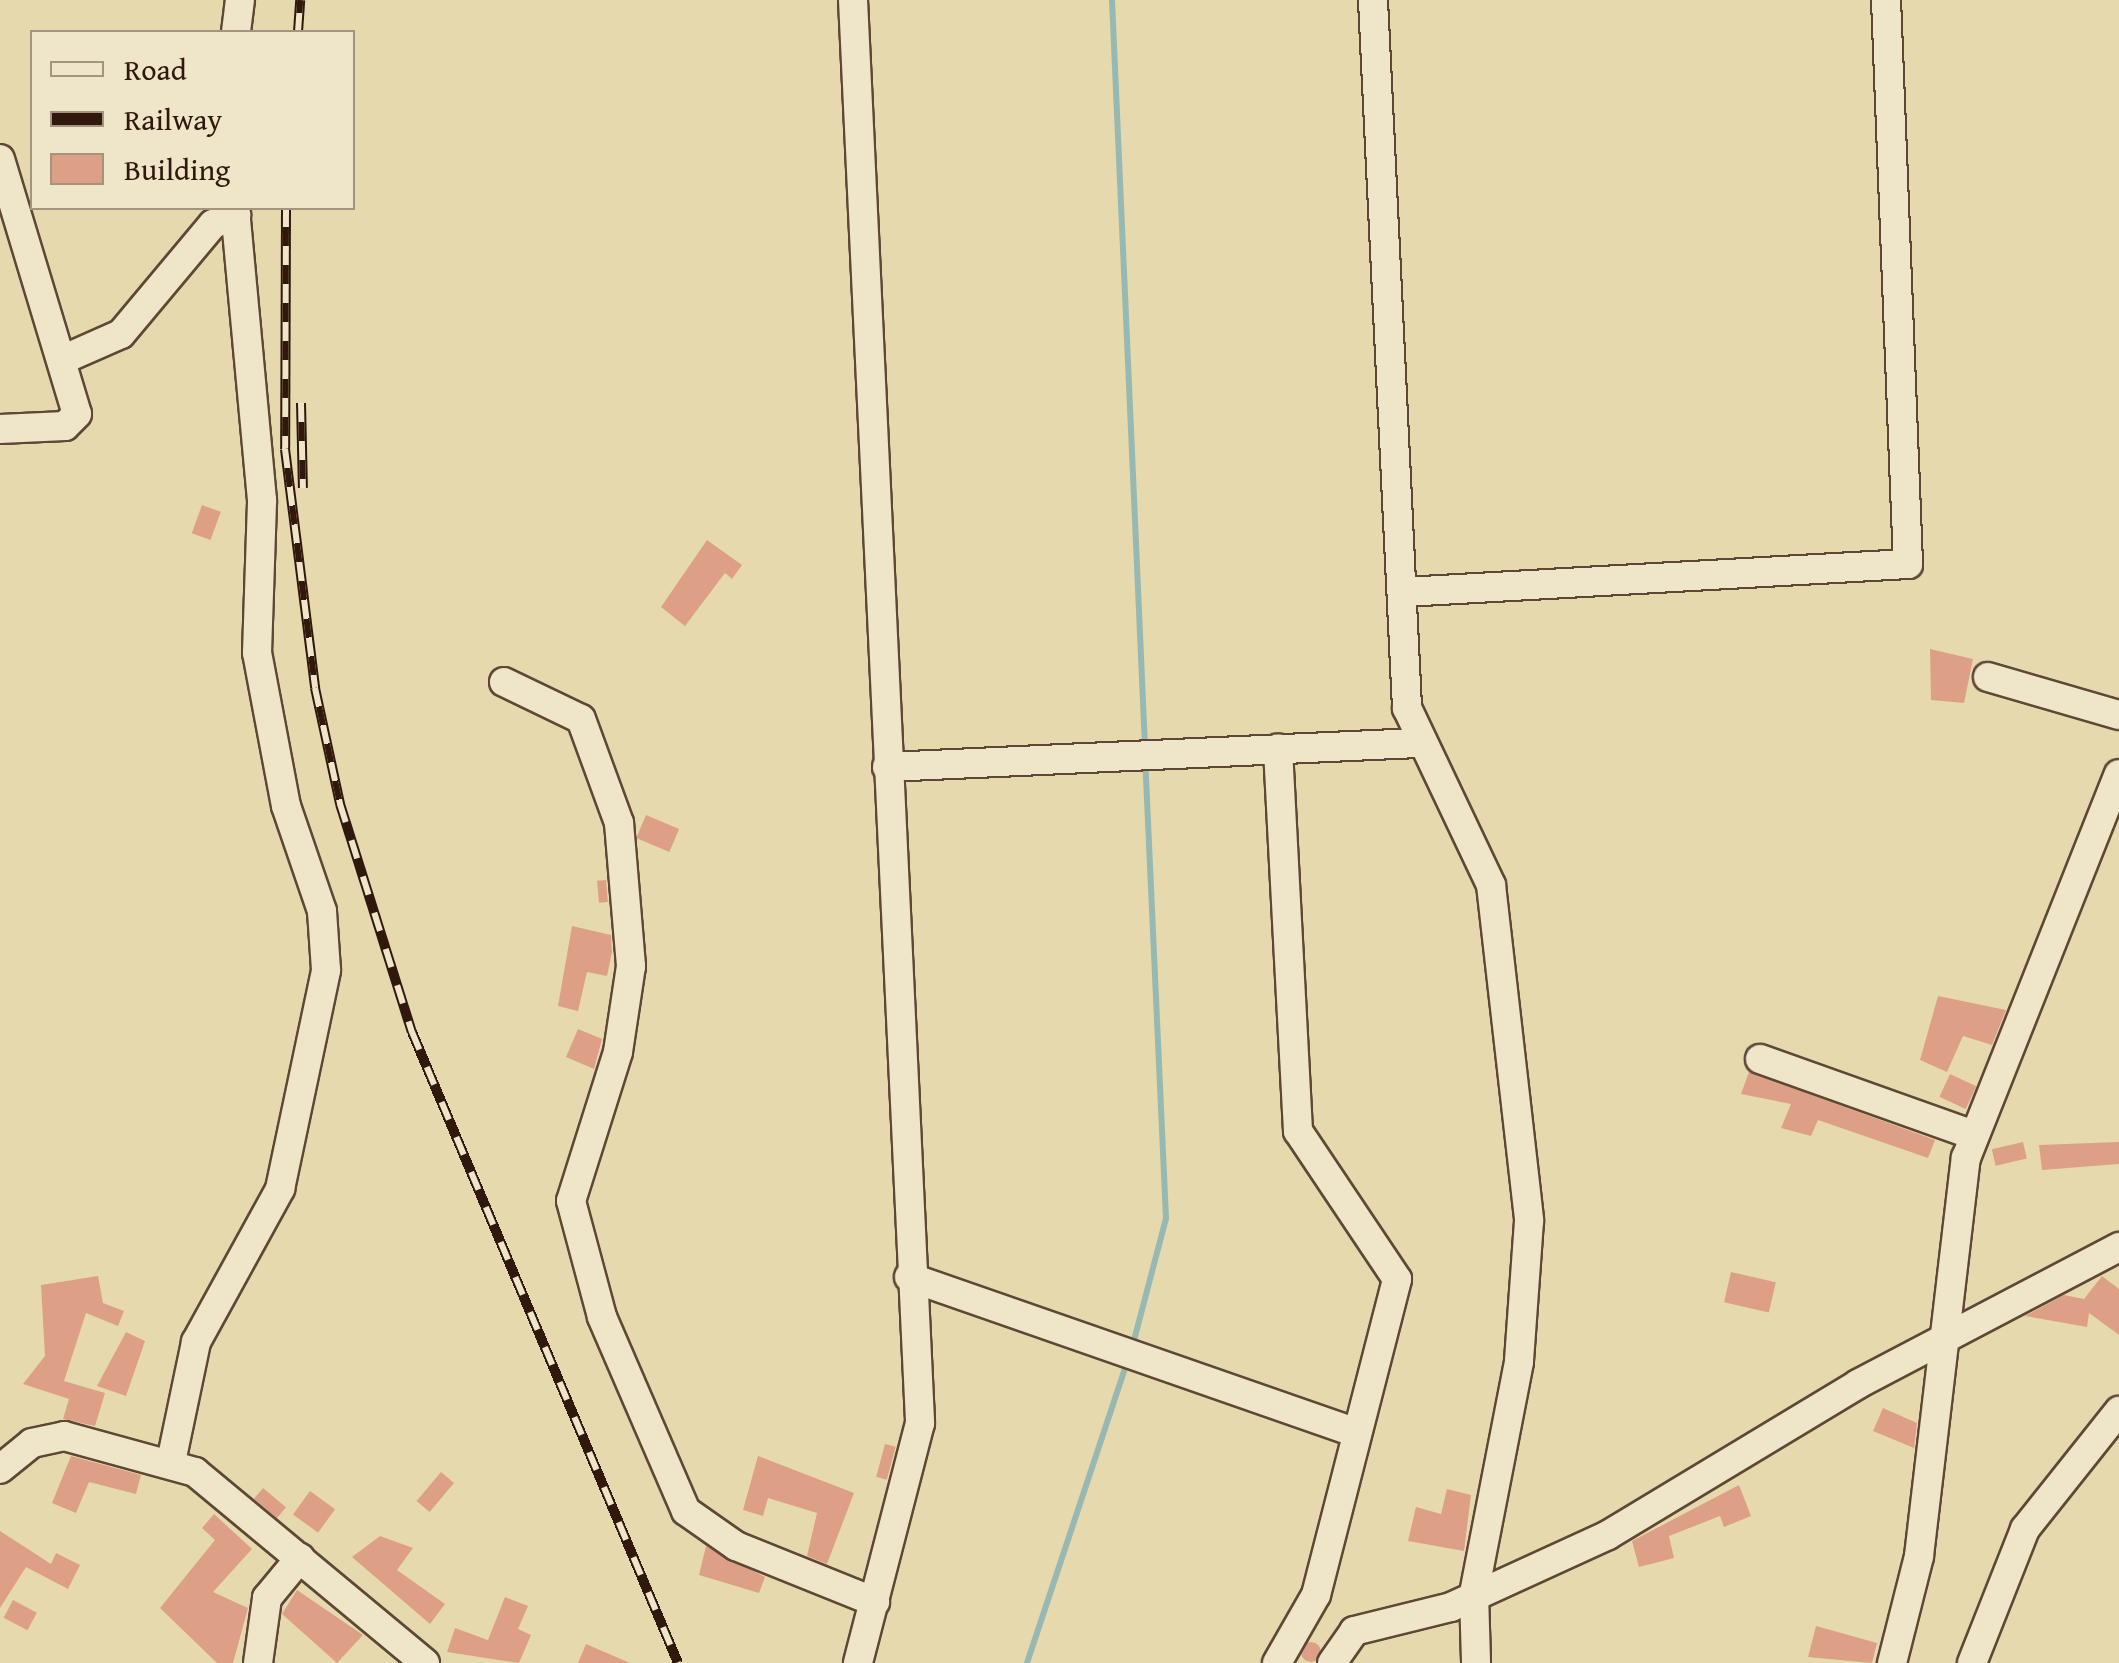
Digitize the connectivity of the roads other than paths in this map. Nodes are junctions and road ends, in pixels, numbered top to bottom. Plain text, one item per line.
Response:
1 (240, 0) edge
2 (853, 0) edge
3 (1373, 0) edge
4 (1886, 0) edge
5 (236, 30) edge
6 (0, 158) edge
7 (236, 211) edge
8 (62, 360) junction
9 (0, 429) edge
10 (1404, 592) junction
11 (1988, 677) dead end
12 (504, 682) dead end
13 (2119, 715) edge
14 (1418, 742) junction
15 (1278, 749) junction
16 (888, 767) junction
17 (2119, 774) edge
18 (1760, 1058) dead end
19 (1973, 1135) junction
20 (2119, 1247) edge
21 (908, 1277) junction
22 (1948, 1335) junction
23 (2119, 1411) edge
24 (1357, 1433) junction
25 (171, 1462) junction
26 (0, 1469) edge
27 (300, 1558) junction
28 (1474, 1596) junction
29 (875, 1602) junction
30 (1309, 1612) junction
31 (1336, 1653) edge
32 (258, 1663) edge
33 (424, 1663) edge
34 (858, 1663) edge
35 (1278, 1663) edge
36 (1476, 1663) edge
37 (1892, 1663) edge
38 (1972, 1663) edge

1 - 5 street
2 - 16 street
3 - 10 street
4 - 10 street
6 - 8 street
7 - 8 street
7 - 25 street
8 - 9 street
10 - 14 street
11 - 13 street
12 - 29 street
14 - 15 street
14 - 28 street
15 - 16 street
15 - 24 street
16 - 21 street
17 - 19 street
18 - 19 street
19 - 22 street
20 - 22 street
21 - 24 street
21 - 29 street
22 - 28 street
22 - 37 street
23 - 38 street
24 - 30 street
25 - 26 street
25 - 27 street
27 - 32 street
27 - 33 street
28 - 31 street
28 - 36 street
29 - 34 street
30 - 31 street
30 - 35 street

